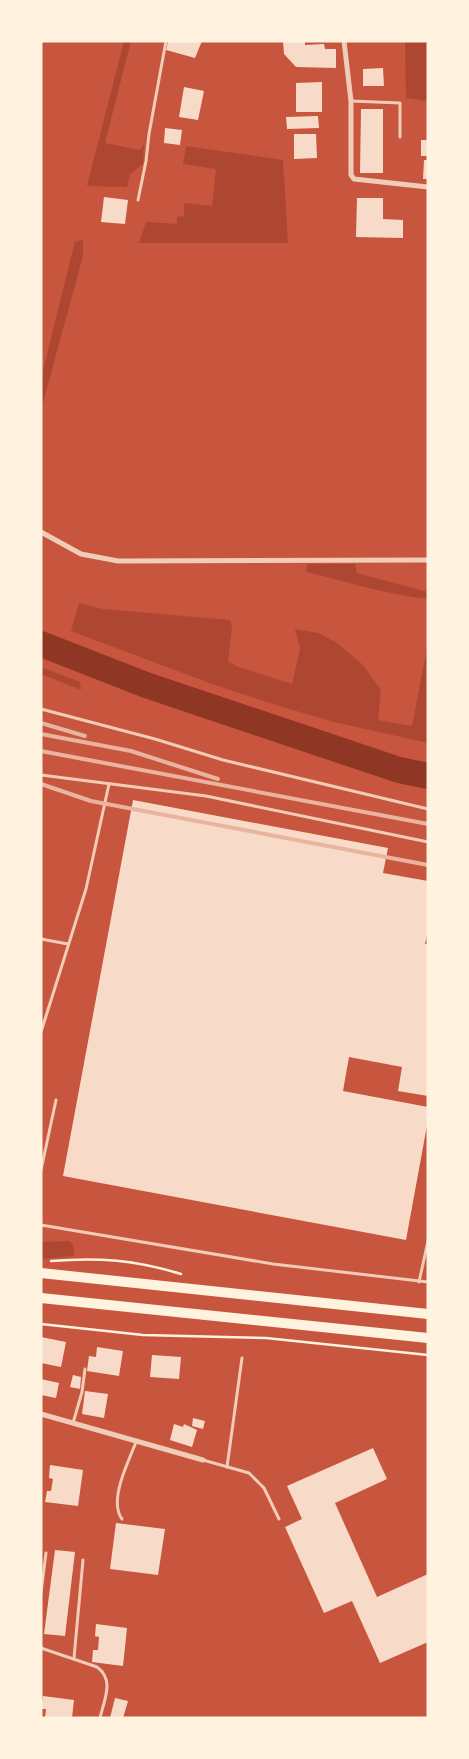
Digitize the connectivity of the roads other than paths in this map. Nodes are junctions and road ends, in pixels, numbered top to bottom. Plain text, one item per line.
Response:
1 (166, 41) edge
2 (344, 41) edge
3 (351, 101) junction
4 (400, 137) dead end
5 (428, 187) edge
6 (138, 200) dead end
7 (41, 532) edge
8 (428, 560) edge
9 (41, 710) edge
10 (41, 775) edge
11 (109, 784) junction
12 (428, 809) edge
13 (428, 842) edge
14 (41, 938) edge
15 (68, 944) junction
16 (41, 1032) edge
17 (56, 1100) dead end
18 (41, 1170) edge
19 (41, 1225) edge
20 (428, 1241) edge
21 (41, 1273) edge
22 (419, 1282) junction
23 (428, 1282) edge
24 (41, 1298) edge
25 (428, 1314) edge
26 (428, 1338) edge
27 (242, 1358) dead end
28 (85, 1369) dead end
29 (41, 1414) edge
30 (73, 1423) junction
31 (136, 1442) junction
32 (203, 1460) joint
33 (227, 1467) junction
34 (122, 1519) dead end
35 (279, 1519) dead end
36 (46, 1553) dead end
37 (83, 1560) dead end
38 (41, 1593) edge
39 (41, 1648) edge
40 (74, 1658) junction
41 (100, 1718) edge

1 - 6 lane
2 - 3 street
3 - 4 lane
3 - 5 street
7 - 8 street
9 - 12 lane
10 - 11 lane
11 - 13 lane
11 - 15 lane
14 - 15 lane
15 - 16 lane
17 - 18 lane
19 - 22 lane
20 - 22 lane
21 - 25 main road
22 - 23 lane
24 - 26 main road
27 - 33 lane
28 - 30 lane
29 - 30 street
30 - 31 street
31 - 32 street
31 - 34 lane
32 - 33 lane
33 - 35 lane
36 - 38 lane
37 - 40 lane
39 - 40 lane
40 - 41 lane

